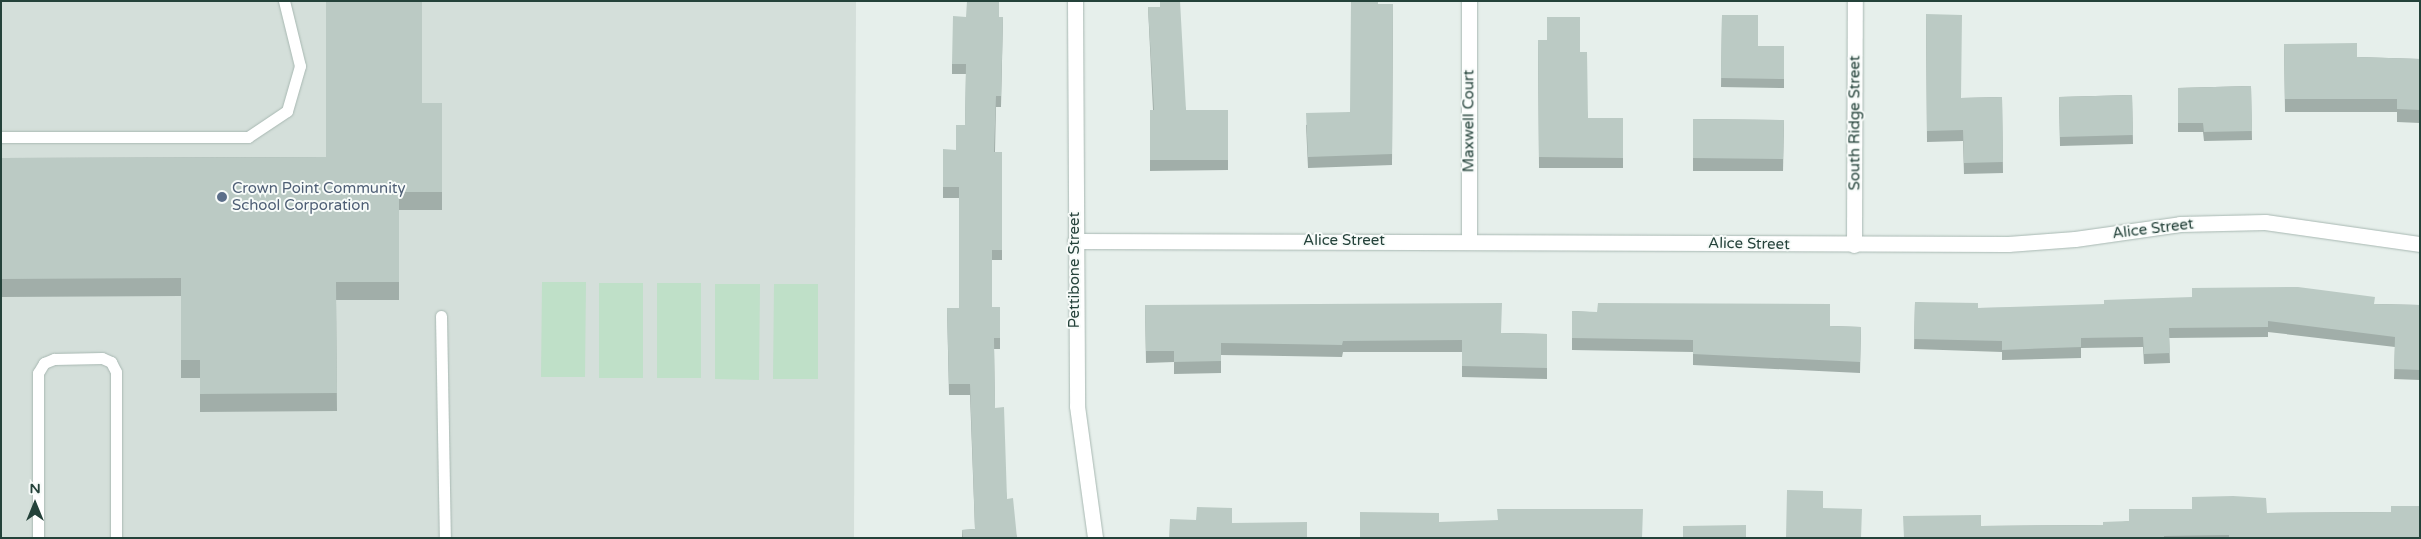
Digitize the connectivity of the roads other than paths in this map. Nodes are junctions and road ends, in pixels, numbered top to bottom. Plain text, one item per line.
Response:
1 (284, 1) edge
2 (1075, 1) edge
3 (1469, 1) edge
4 (1855, 1) edge
5 (1, 137) edge
6 (1469, 240) junction
7 (1075, 241) junction
8 (2420, 244) edge
9 (1854, 245) junction
10 (441, 316) dead end
11 (38, 538) edge
12 (116, 538) edge
13 (445, 538) edge
14 (1095, 538) edge

1 - 5 lane
2 - 7 street, Pettibone Street
3 - 6 street, Maxwell Court
4 - 9 street, South Ridge Street
6 - 7 street, Alice Street
6 - 9 street, Alice Street
7 - 14 street, Pettibone Street
8 - 9 street, Alice Street
10 - 13 lane
11 - 12 lane

